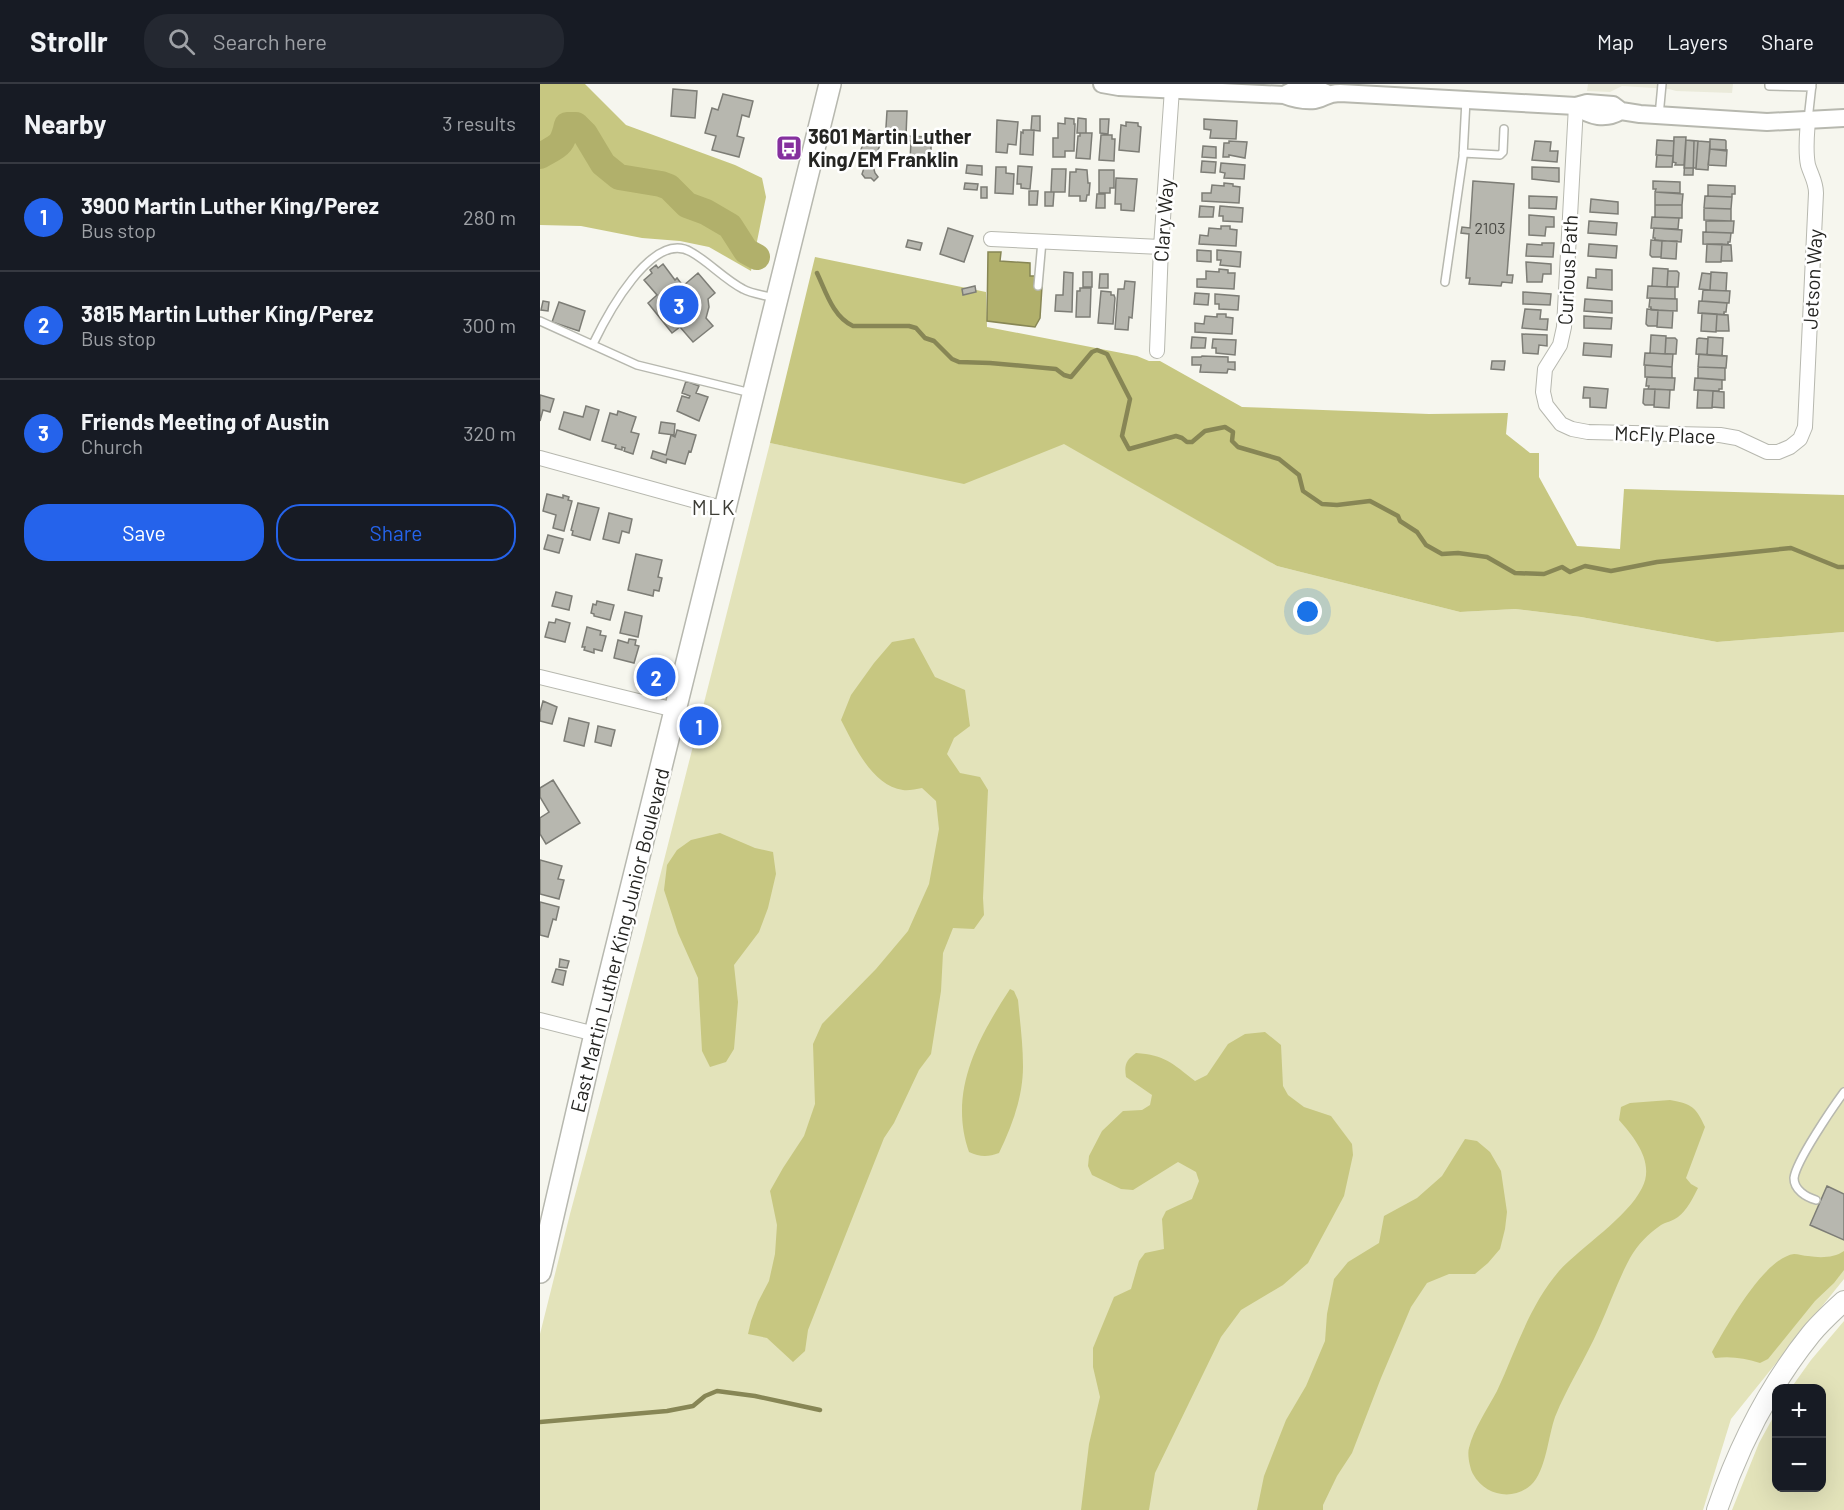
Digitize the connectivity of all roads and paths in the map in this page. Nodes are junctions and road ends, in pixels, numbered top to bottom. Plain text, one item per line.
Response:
1 (830, 84) edge
2 (1102, 84) edge
3 (1662, 84) edge
4 (1769, 84) edge
5 (1173, 86) edge
6 (1812, 86) edge
7 (1466, 100) junction
8 (1576, 106) junction
9 (1659, 116) junction
10 (1844, 118) edge
11 (1808, 120) junction
12 (1504, 129) dead end
13 (1463, 153) junction
14 (991, 239) dead end
15 (1042, 241) junction
16 (1161, 247) junction
17 (1444, 282) dead end
18 (1038, 286) dead end
19 (776, 299) junction
20 (540, 321) edge
21 (592, 344) junction
22 (1157, 351) dead end
23 (753, 394) junction
24 (1561, 423) joint
25 (1800, 439) joint
26 (540, 458) edge
27 (725, 508) junction
28 (540, 677) edge
29 (675, 710) junction
30 (540, 1020) edge
31 (595, 1034) junction
32 (1844, 1092) edge
33 (1816, 1200) dead end
34 (548, 1209) edge
35 (540, 1272) edge
36 (1844, 1300) edge
37 (1717, 1510) edge

1 - 19 main road, East Martin Luther King Junior Boulevard
2 - 5 street
3 - 9 lane
4 - 6 lane
5 - 7 street
5 - 16 street, Clary Way
6 - 11 lane
7 - 8 street
7 - 13 lane
8 - 9 street
8 - 24 street, Curious Path
9 - 11 street
10 - 11 street
11 - 25 street, Jetson Way
12 - 13 lane
13 - 17 lane
14 - 15 street
15 - 16 street
15 - 18 lane
16 - 22 street, Clary Way
19 - 21 lane
19 - 23 main road, East Martin Luther King Junior Boulevard
20 - 21 lane
21 - 23 lane
23 - 27 main road, East Martin Luther King Junior Boulevard
24 - 25 street, McFly Place
26 - 27 street
27 - 29 main road, East Martin Luther King Junior Boulevard
28 - 29 street
29 - 31 main road, East Martin Luther King Junior Boulevard
30 - 31 street
31 - 34 main road, East Martin Luther King Junior Boulevard
32 - 33 lane
34 - 35 main road, East Martin Luther King Junior Boulevard
36 - 37 main road

